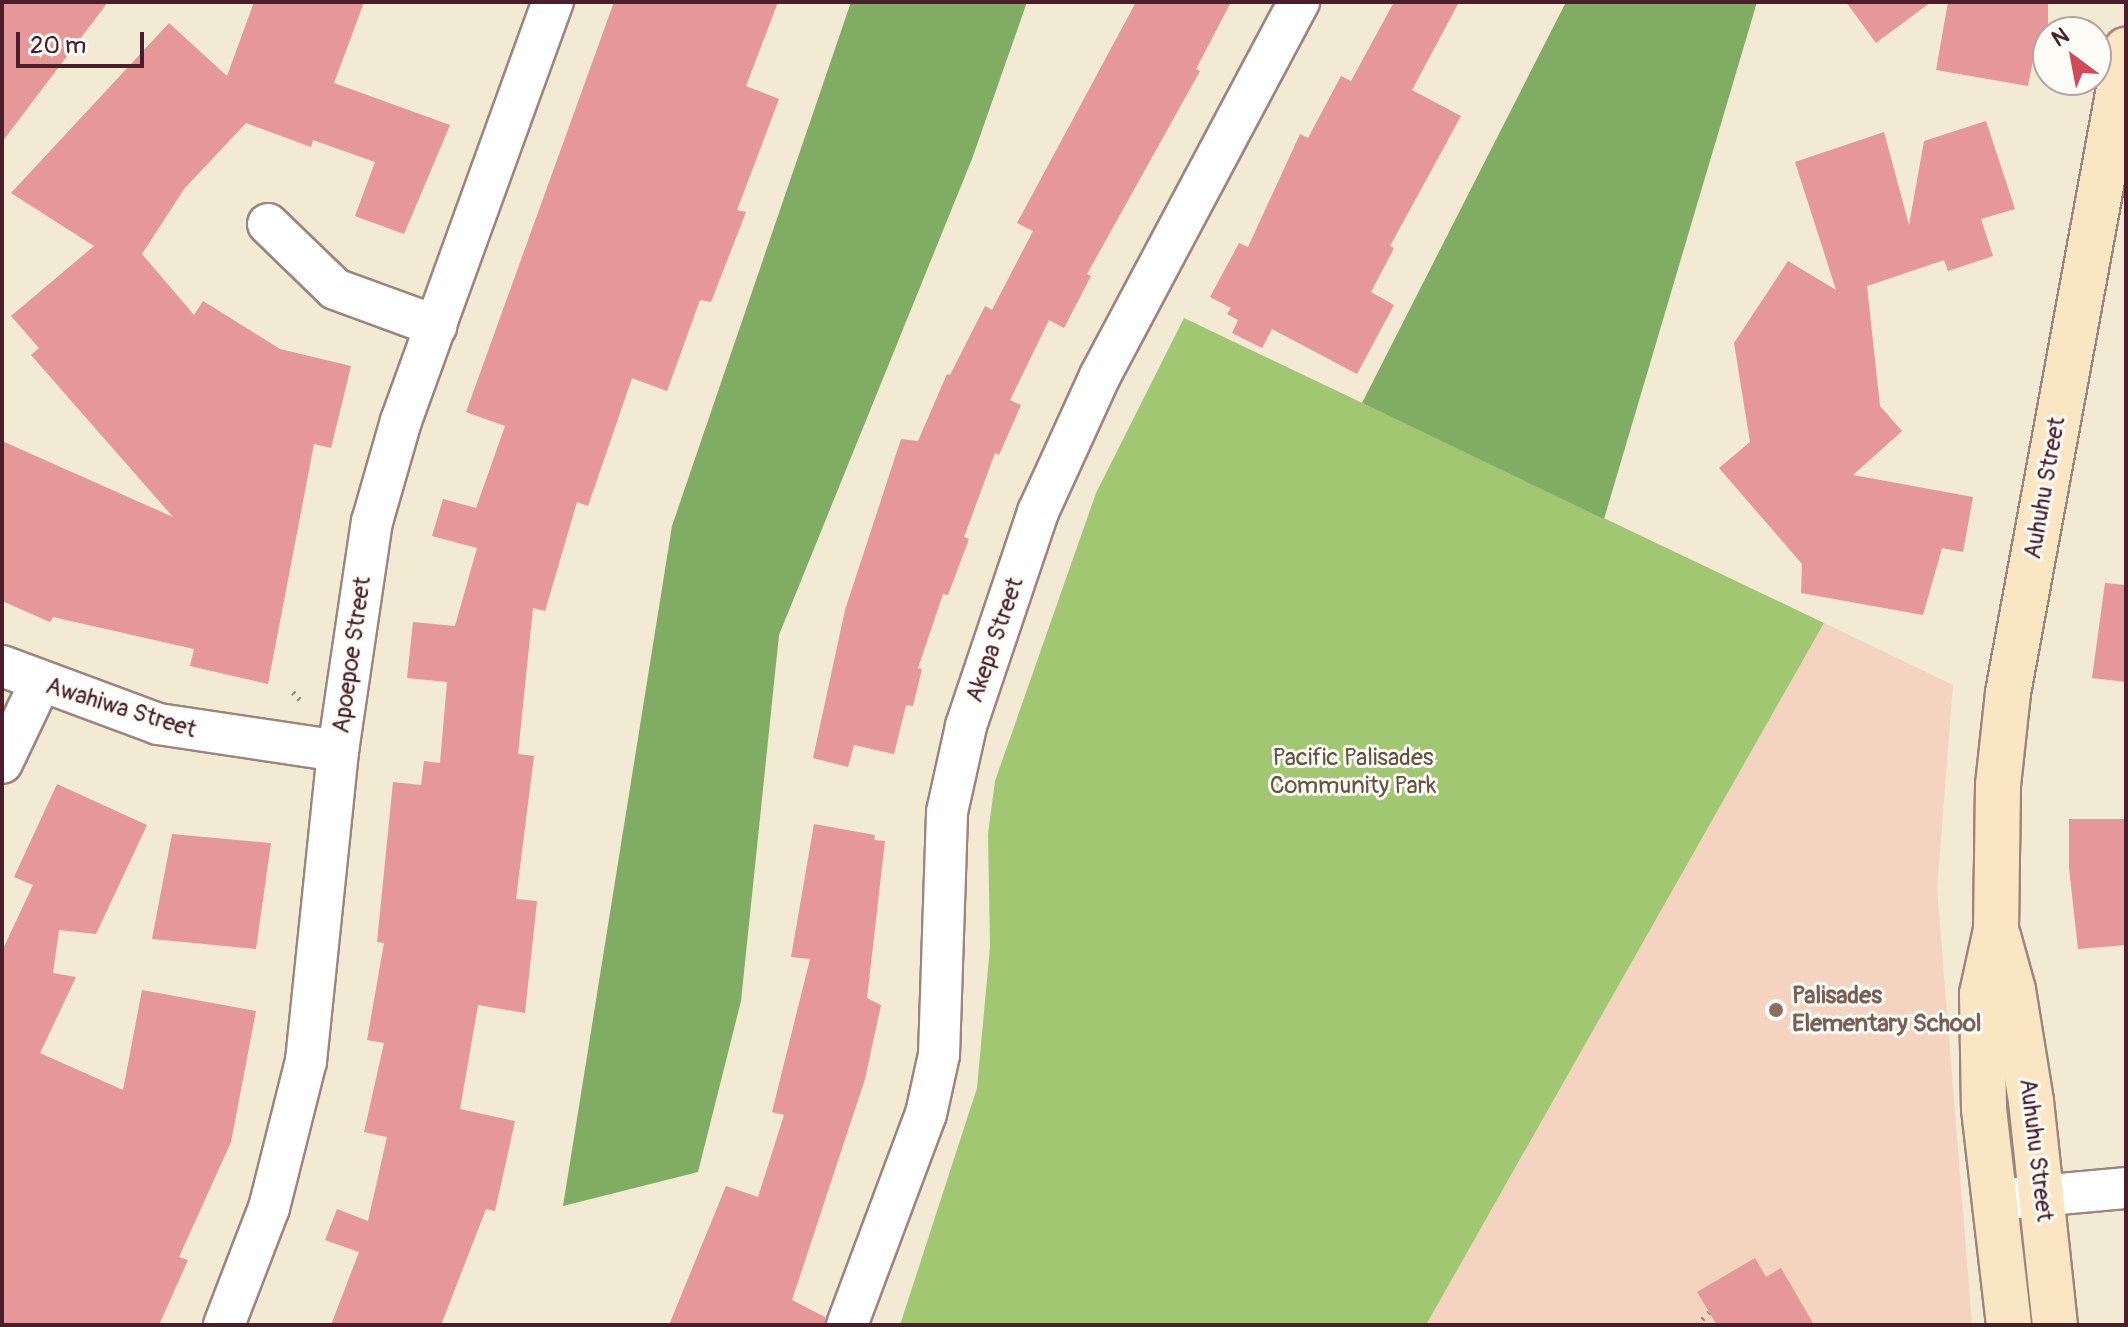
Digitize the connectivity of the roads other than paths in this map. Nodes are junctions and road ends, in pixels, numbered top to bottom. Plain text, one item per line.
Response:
1 (553, 2) edge
2 (1299, 2) edge
3 (2126, 50) edge
4 (2115, 153) edge
5 (268, 224) dead end
6 (436, 326) junction
7 (2, 666) edge
8 (40, 683) junction
9 (338, 751) junction
10 (2, 763) edge
11 (1996, 930) junction
12 (2126, 1188) edge
13 (2043, 1195) junction
14 (1994, 1200) junction
15 (224, 1325) edge
16 (847, 1325) edge
17 (2009, 1325) edge
18 (2055, 1325) edge

1 - 6 street, Apoepoe Street
2 - 16 street, Akepa Street
3 - 4 street, Auhuhu Street
4 - 11 street, Auhuhu Street
5 - 6 street
6 - 9 street, Apoepoe Street
7 - 8 street, Awahiwa Street
8 - 9 street, Awahiwa Street
8 - 10 street
9 - 15 street, Apoepoe Street
11 - 13 street, Auhuhu Street
11 - 14 street, Auhuhu Street
12 - 13 street
13 - 14 street
13 - 18 street, Auhuhu Street
14 - 17 street, Auhuhu Street

